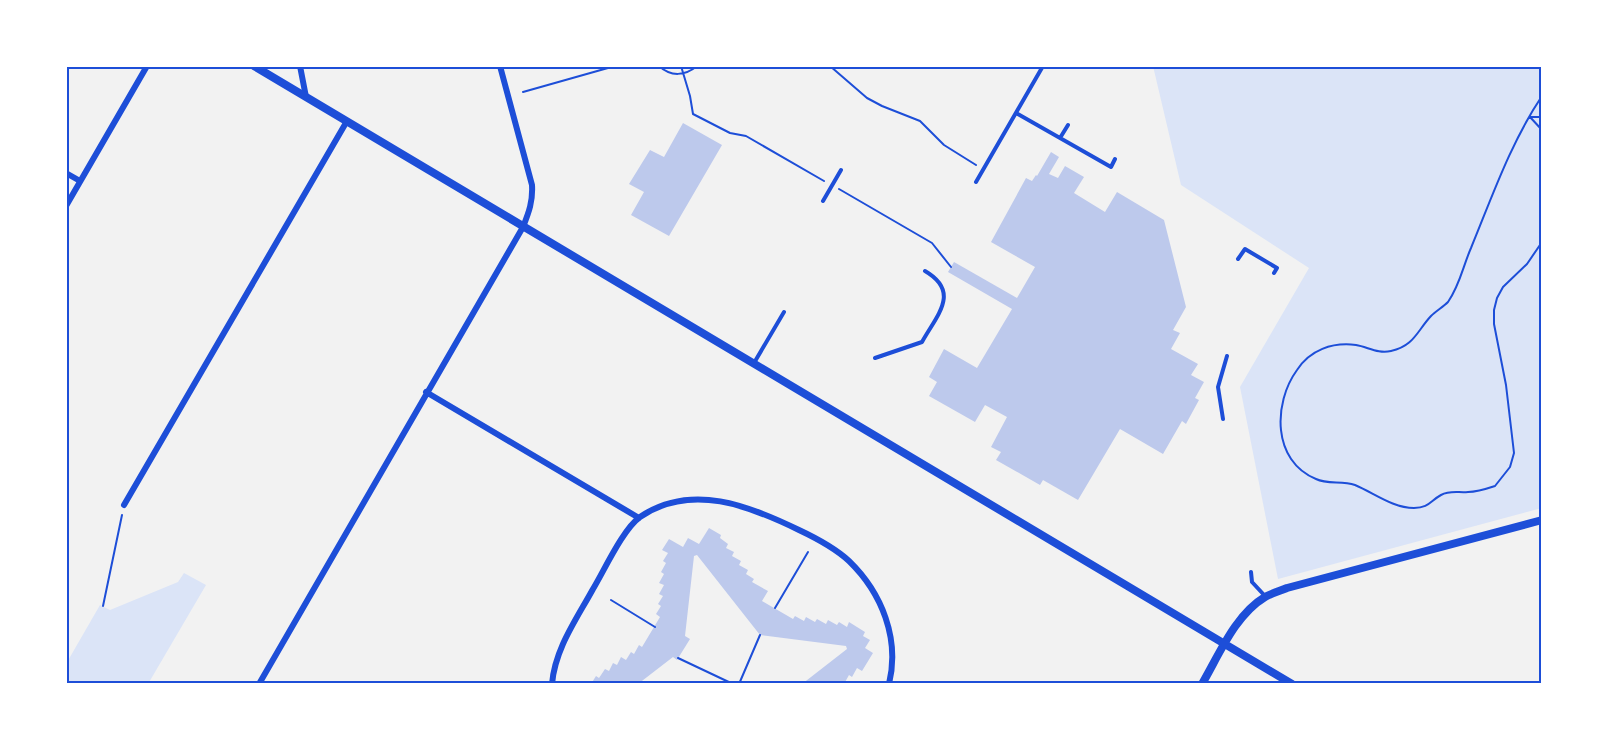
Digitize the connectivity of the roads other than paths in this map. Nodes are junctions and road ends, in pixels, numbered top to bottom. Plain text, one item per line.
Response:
1 (147, 66) edge
2 (254, 66) edge
3 (300, 66) edge
4 (500, 66) edge
5 (1043, 66) edge
6 (306, 97) junction
7 (1016, 113) junction
8 (347, 121) junction
9 (1068, 125) dead end
10 (1060, 138) junction
11 (1115, 159) dead end
12 (840, 170) dead end
13 (66, 172) edge
14 (81, 181) junction
15 (976, 182) dead end
16 (823, 201) dead end
17 (66, 206) edge
18 (523, 227) junction
19 (1238, 259) dead end
20 (925, 271) dead end
21 (1274, 273) dead end
22 (784, 312) dead end
23 (1227, 357) dead end
24 (875, 358) dead end
25 (754, 363) junction
26 (426, 392) junction
27 (1223, 419) dead end
28 (123, 505) road end
29 (639, 518) junction
30 (1542, 520) edge
31 (1251, 572) dead end
32 (1266, 597) junction
33 (1225, 644) junction
34 (259, 684) edge
35 (552, 684) edge
36 (889, 684) edge
37 (1202, 684) edge
38 (1292, 684) edge

1 - 14 street
2 - 6 street
3 - 6 street
4 - 18 street
5 - 7 lane
6 - 8 street
7 - 10 lane
7 - 15 lane
8 - 18 street
8 - 28 street
9 - 10 lane
10 - 11 lane
12 - 16 lane
13 - 14 street
14 - 17 street
18 - 25 street
18 - 26 street
19 - 21 lane
20 - 24 lane
22 - 25 lane
23 - 27 lane
25 - 33 street
26 - 29 street
26 - 34 street
29 - 35 street
29 - 36 street
30 - 32 street
31 - 32 lane
32 - 33 street
33 - 37 street
33 - 38 street

